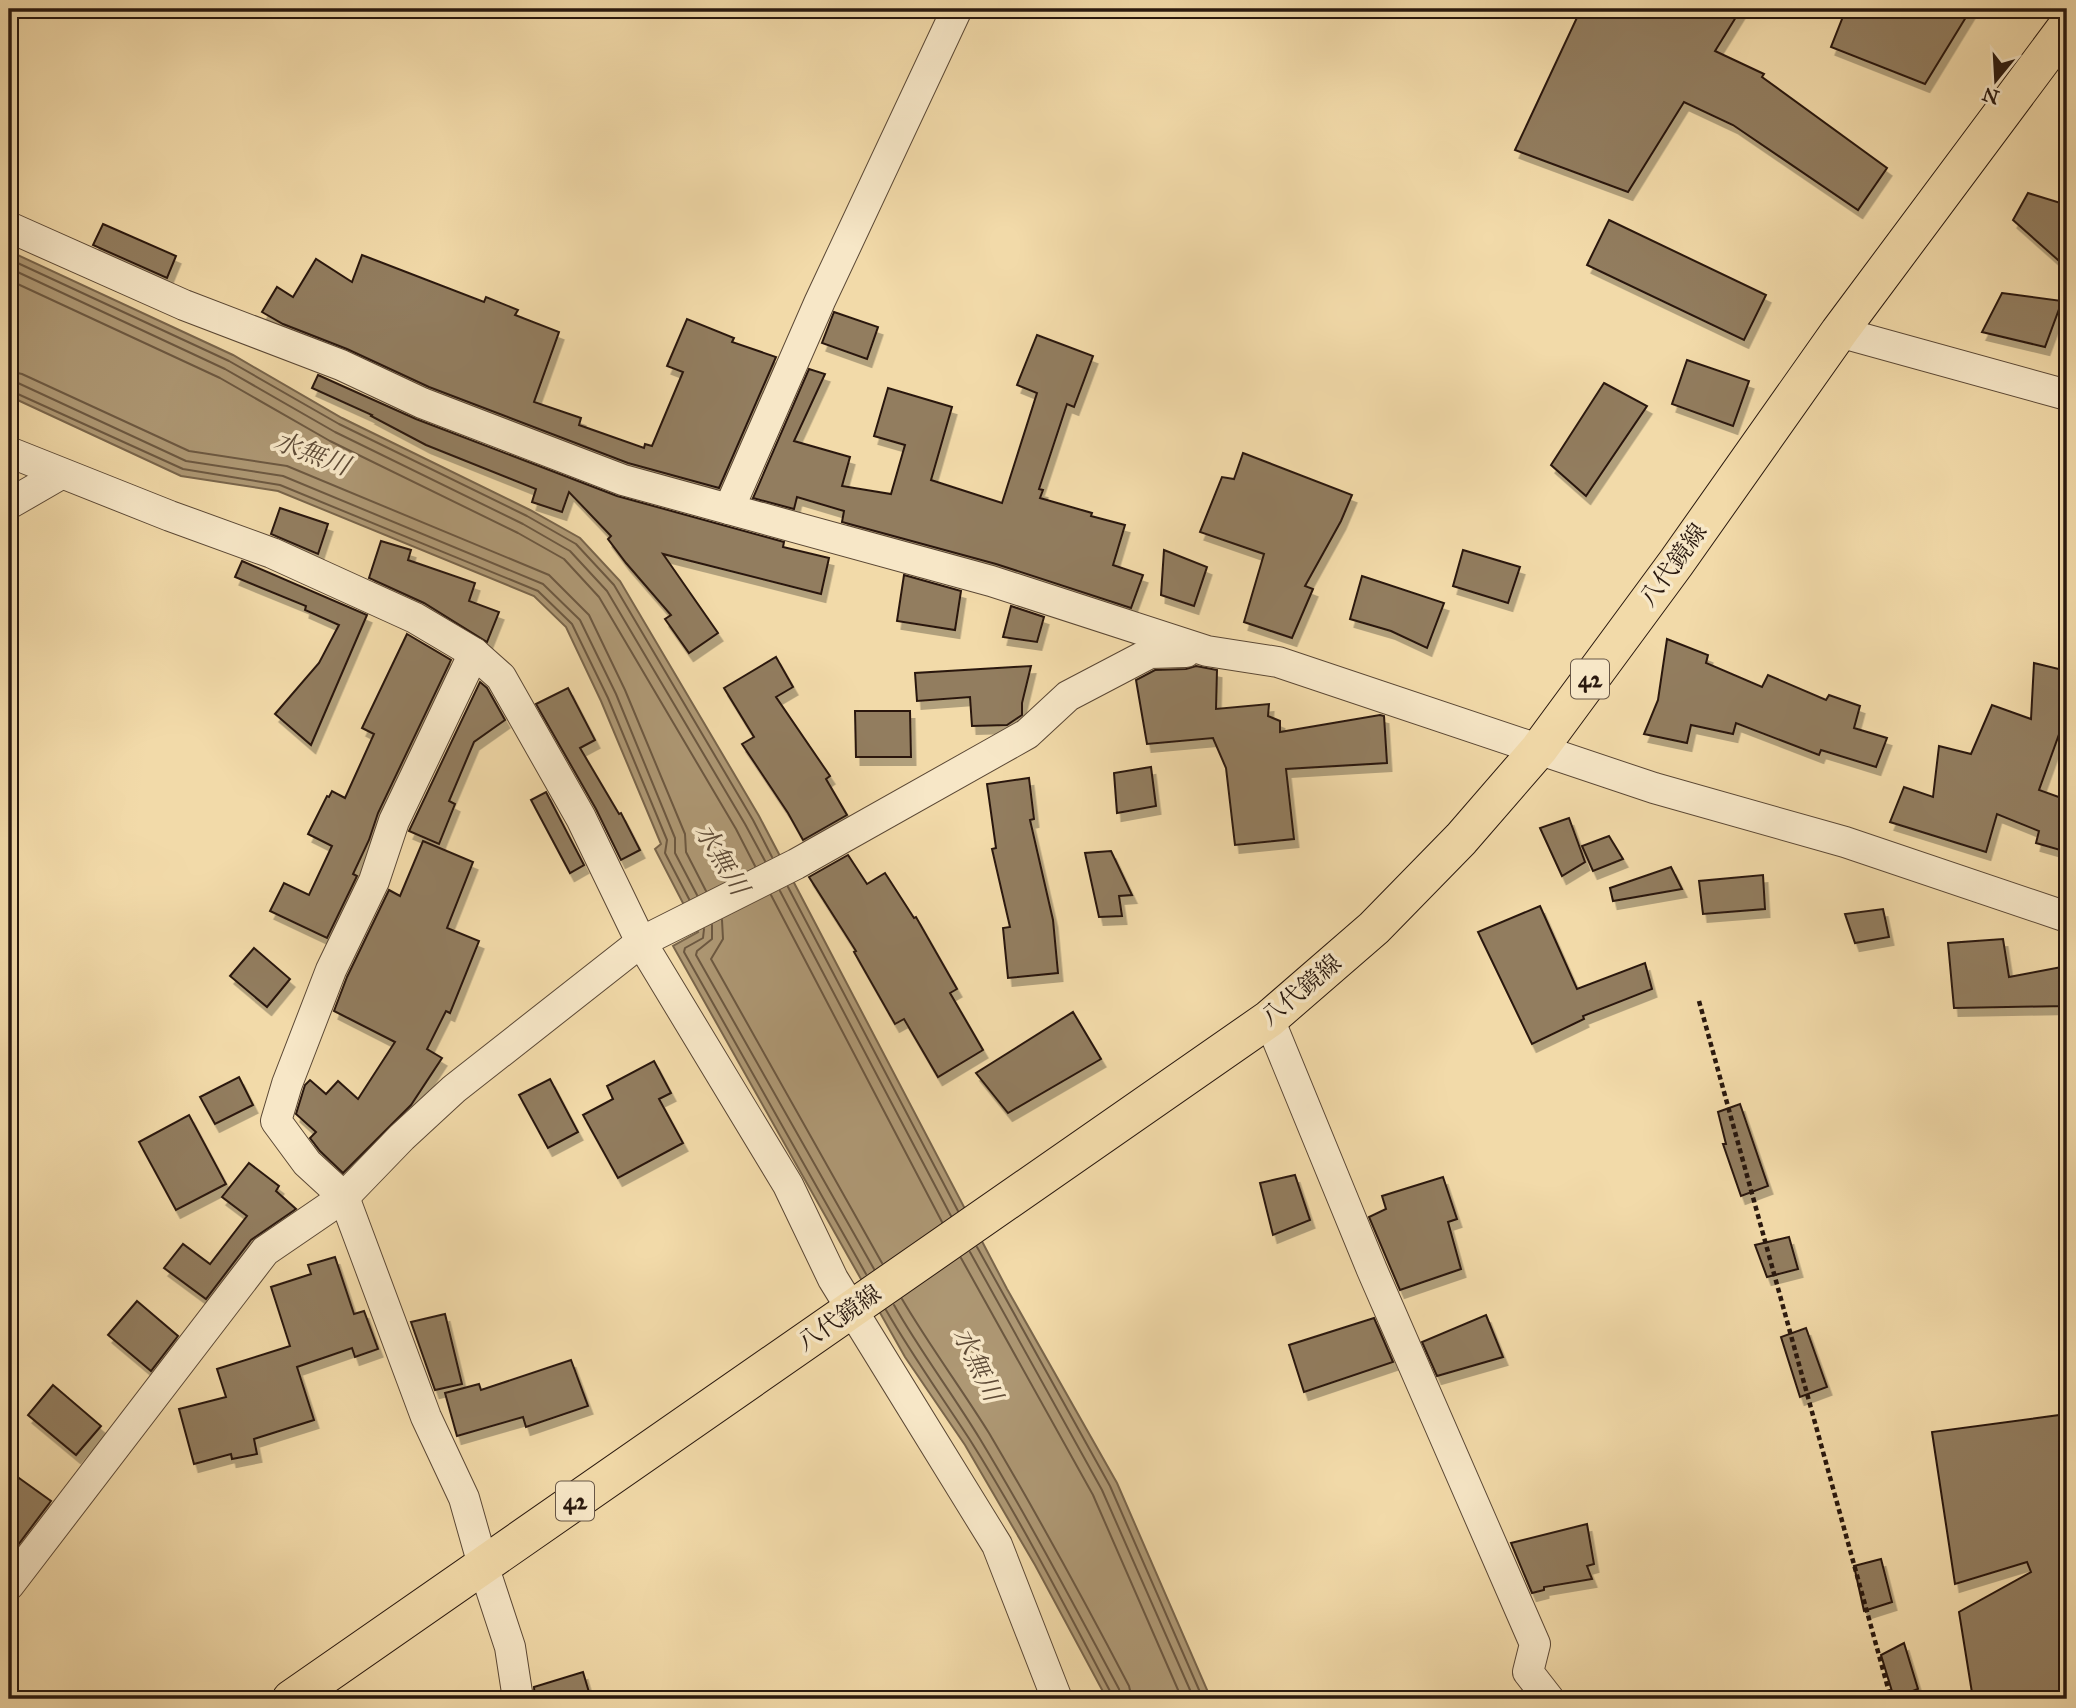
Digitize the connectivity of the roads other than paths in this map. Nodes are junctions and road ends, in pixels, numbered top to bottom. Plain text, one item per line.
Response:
1 (957, 9) edge
2 (2067, 26) edge
3 (9, 227) edge
4 (1839, 332) junction
5 (2067, 395) edge
6 (9, 452) edge
7 (61, 474) junction
8 (9, 504) edge
9 (729, 509) junction
10 (1207, 651) junction
11 (474, 653) junction
12 (1539, 749) junction
13 (2067, 917) edge
14 (641, 942) junction
15 (1269, 1019) junction
16 (344, 1197) junction
17 (855, 1306) junction
18 (483, 1565) junction
19 (9, 1585) edge
20 (291, 1699) edge
21 (518, 1699) edge
22 (1057, 1699) edge
23 (1549, 1699) edge

1 - 9 street
2 - 4 main road, 八代鏡線 / 42
3 - 9 street
4 - 5 street
4 - 12 main road, 八代鏡線 / 42
6 - 7 street
7 - 8 street
7 - 11 street
9 - 10 street
10 - 12 street
10 - 14 street
11 - 14 street
11 - 16 street
12 - 13 street
12 - 15 main road, 八代鏡線 / 42
14 - 16 street
14 - 17 street
15 - 17 main road, 八代鏡線 / 42
15 - 23 street
16 - 18 street
16 - 19 street
17 - 18 main road, 八代鏡線 / 42
17 - 22 street
18 - 20 main road, 八代鏡線 / 42
18 - 21 street

